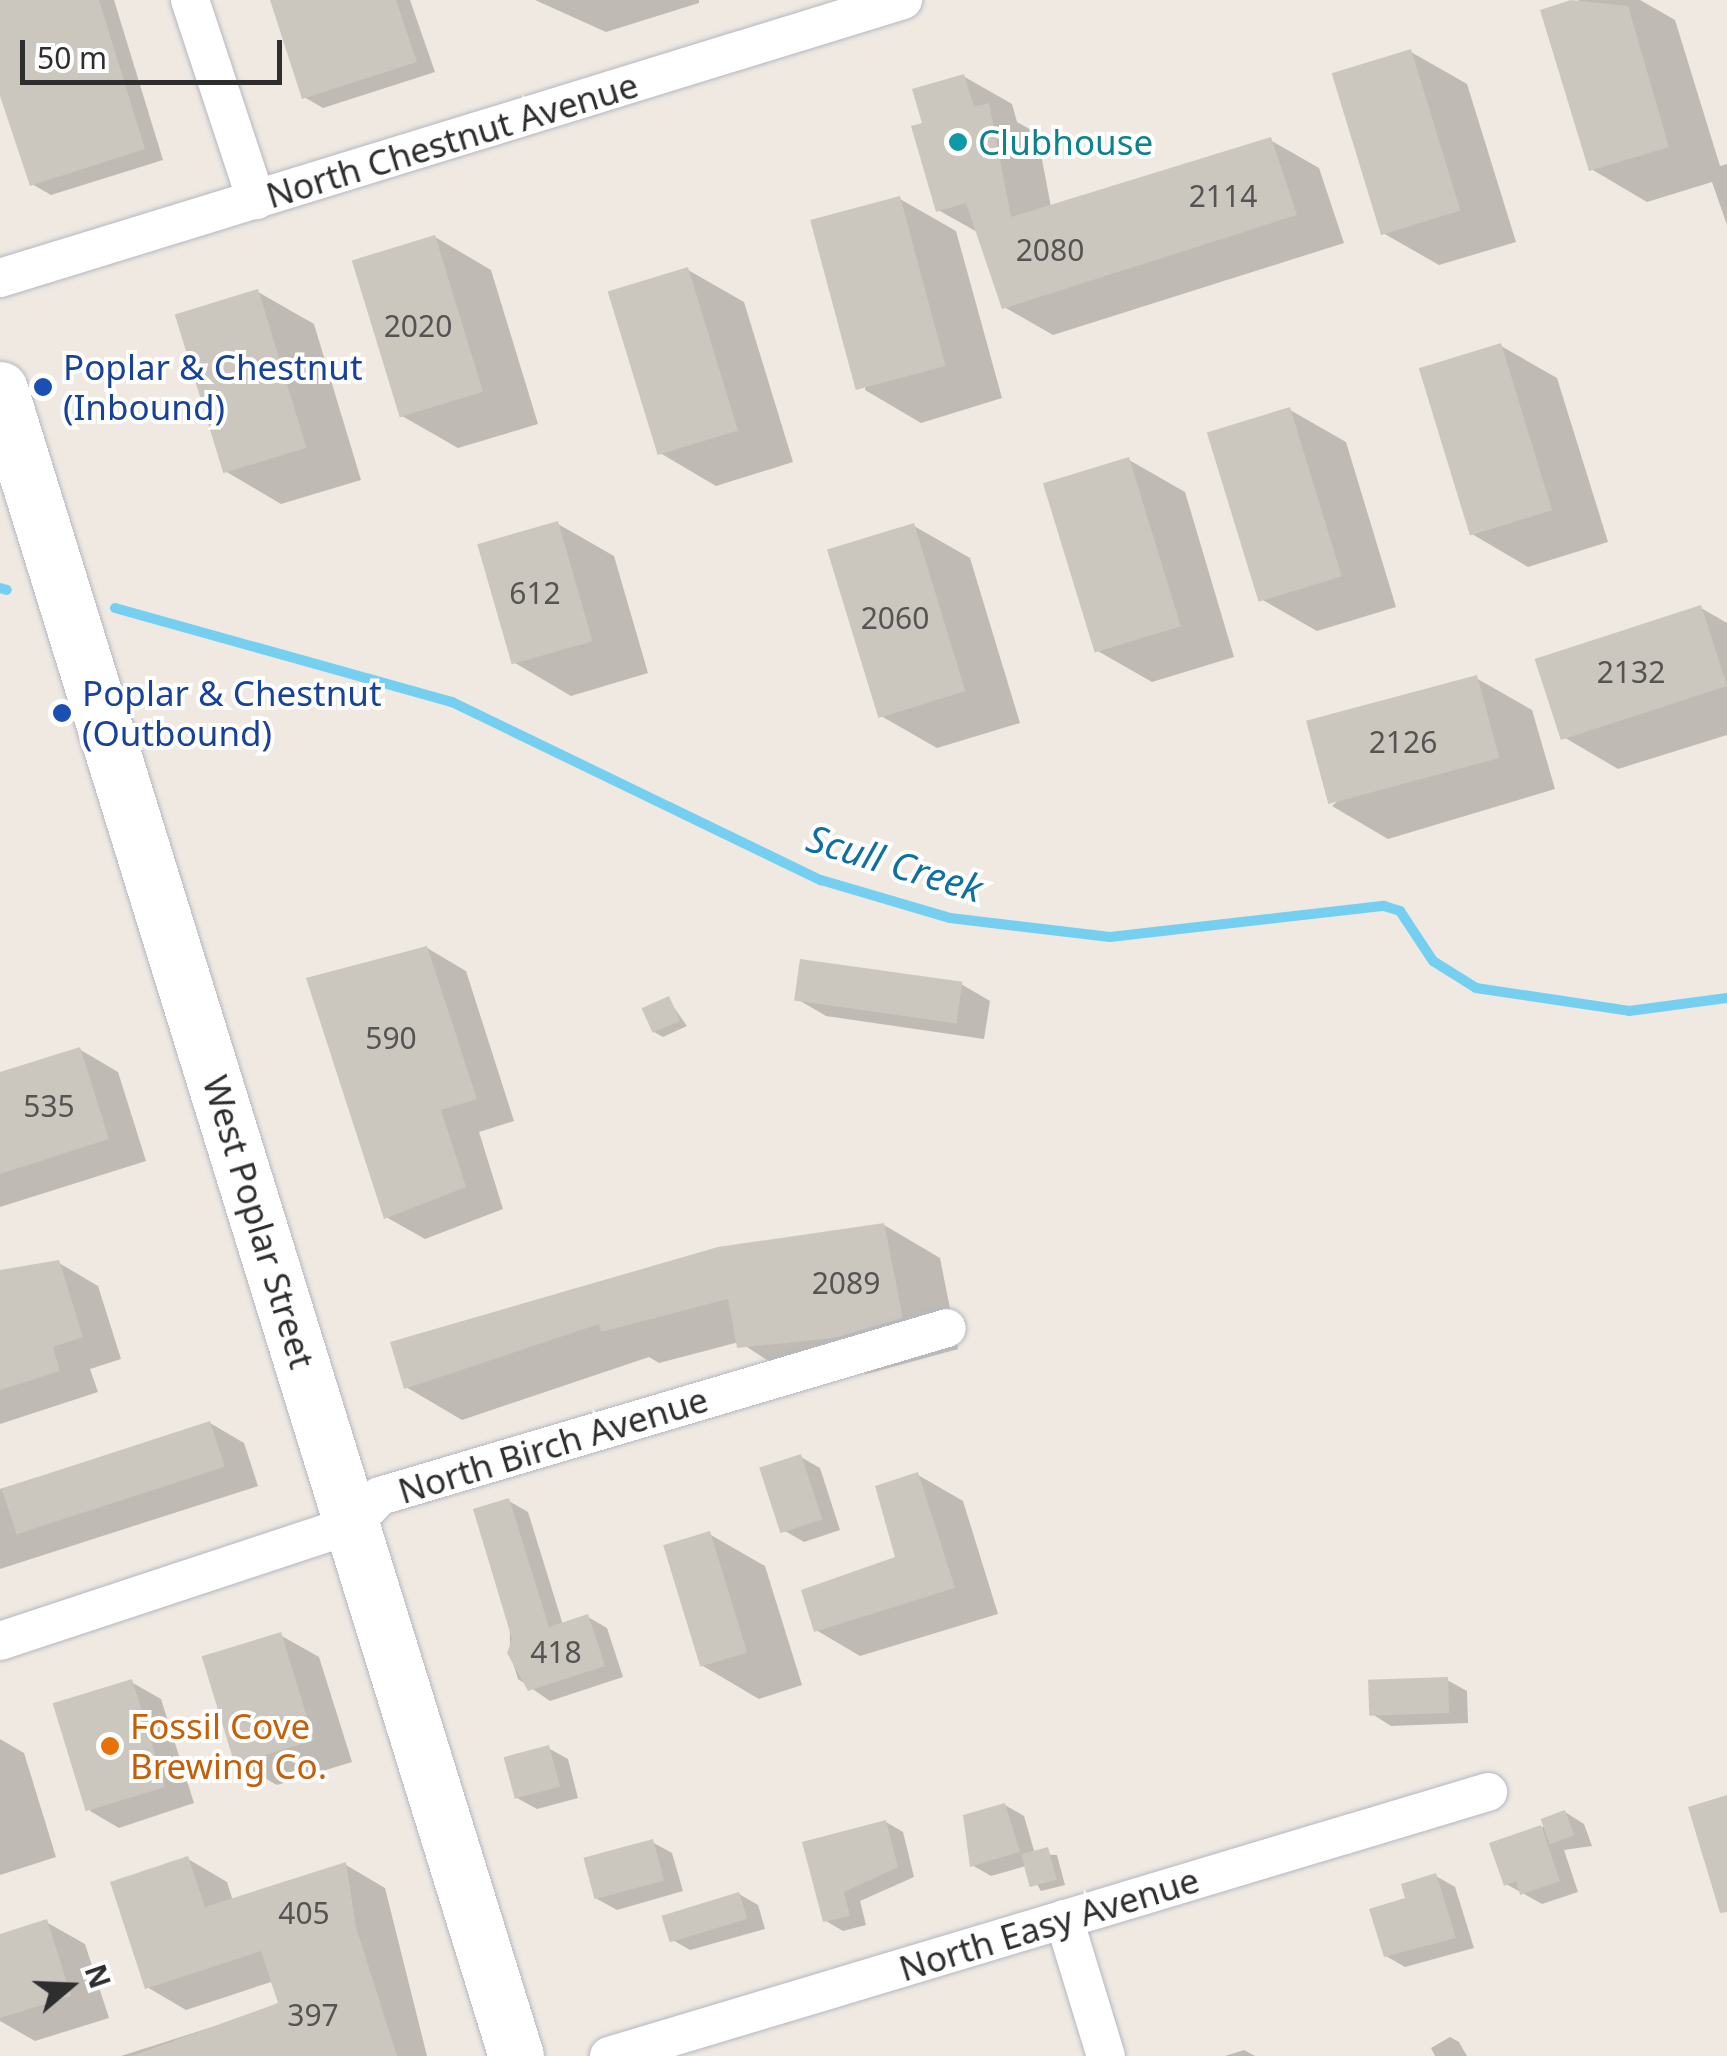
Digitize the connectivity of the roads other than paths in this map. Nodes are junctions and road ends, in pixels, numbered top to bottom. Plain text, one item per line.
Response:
1 (190, 0) edge
2 (903, 0) edge
3 (256, 200) junction
4 (0, 278) edge
5 (0, 389) edge
6 (946, 1328) dead end
7 (354, 1524) junction
8 (0, 1641) edge
9 (1488, 1792) dead end
10 (1064, 1920) junction
11 (516, 2056) edge
12 (609, 2056) edge
13 (1106, 2056) edge

1 - 3 street
2 - 3 street, North Chestnut Avenue
3 - 4 street, North Chestnut Avenue
5 - 7 street, West Poplar Street
6 - 7 street, North Birch Avenue
7 - 8 street, North Birch Avenue
7 - 11 street, West Poplar Street
9 - 10 street, North Easy Avenue
10 - 12 street, North Easy Avenue
10 - 13 street

